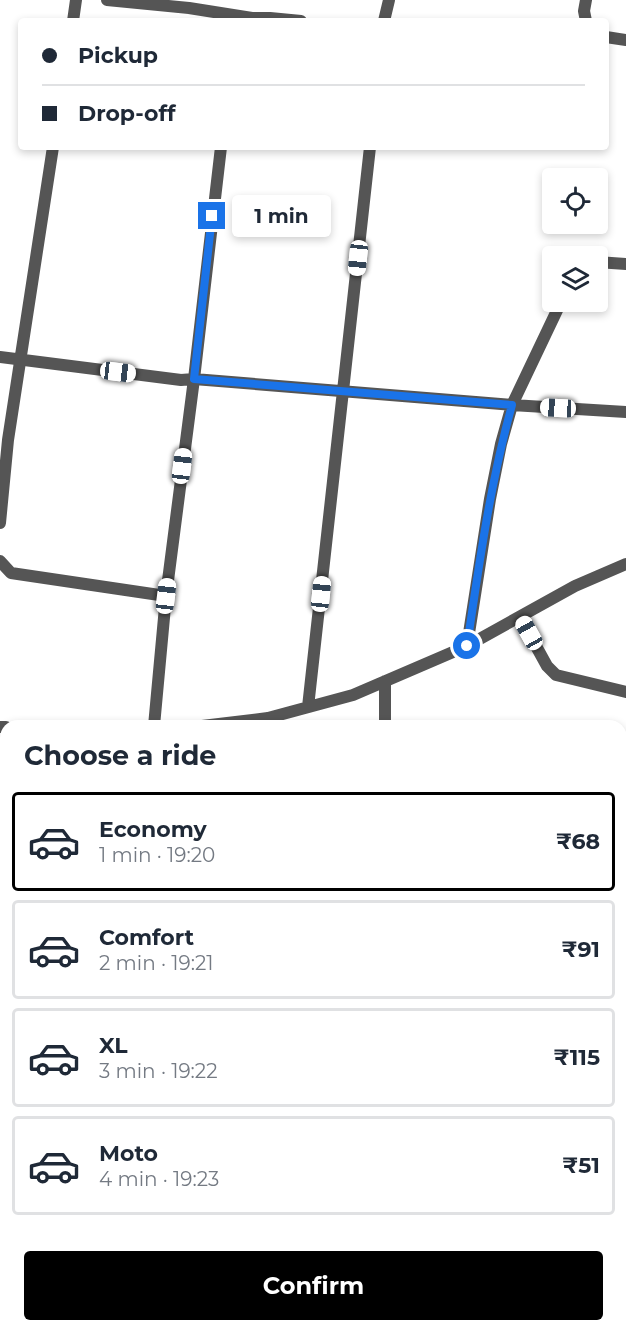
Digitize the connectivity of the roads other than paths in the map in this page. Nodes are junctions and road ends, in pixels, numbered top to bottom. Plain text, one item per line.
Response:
1 (76, 0) edge
2 (107, 0) edge
3 (389, 0) edge
4 (586, 0) edge
5 (73, 18) edge
6 (240, 18) edge
7 (385, 18) edge
8 (585, 18) edge
9 (609, 37) edge
10 (626, 39) edge
11 (53, 150) edge
12 (221, 150) edge
13 (370, 150) edge
14 (608, 263) edge
15 (626, 264) edge
16 (556, 312) edge
17 (0, 357) edge
18 (20, 360) junction
19 (194, 379) junction
20 (345, 390) junction
21 (512, 405) junction
22 (626, 412) edge
23 (0, 524) edge
24 (0, 561) edge
25 (626, 564) edge
26 (166, 596) junction
27 (520, 617) junction
28 (467, 646) junction
29 (385, 681) junction
30 (626, 692) edge
31 (308, 707) junction
32 (155, 720) edge
33 (252, 720) edge
34 (385, 720) edge

1 - 5 street
2 - 6 street
3 - 7 street
4 - 8 street
9 - 10 street
11 - 18 street
12 - 19 street
13 - 20 street
14 - 15 street
16 - 21 street
17 - 18 street
18 - 19 street
18 - 23 street
19 - 20 street
19 - 26 street
20 - 21 street
20 - 31 street
21 - 22 street
21 - 28 street
24 - 26 street
25 - 27 street
26 - 32 street
27 - 28 street
27 - 30 street
28 - 29 street
29 - 31 street
29 - 34 street
31 - 33 street

